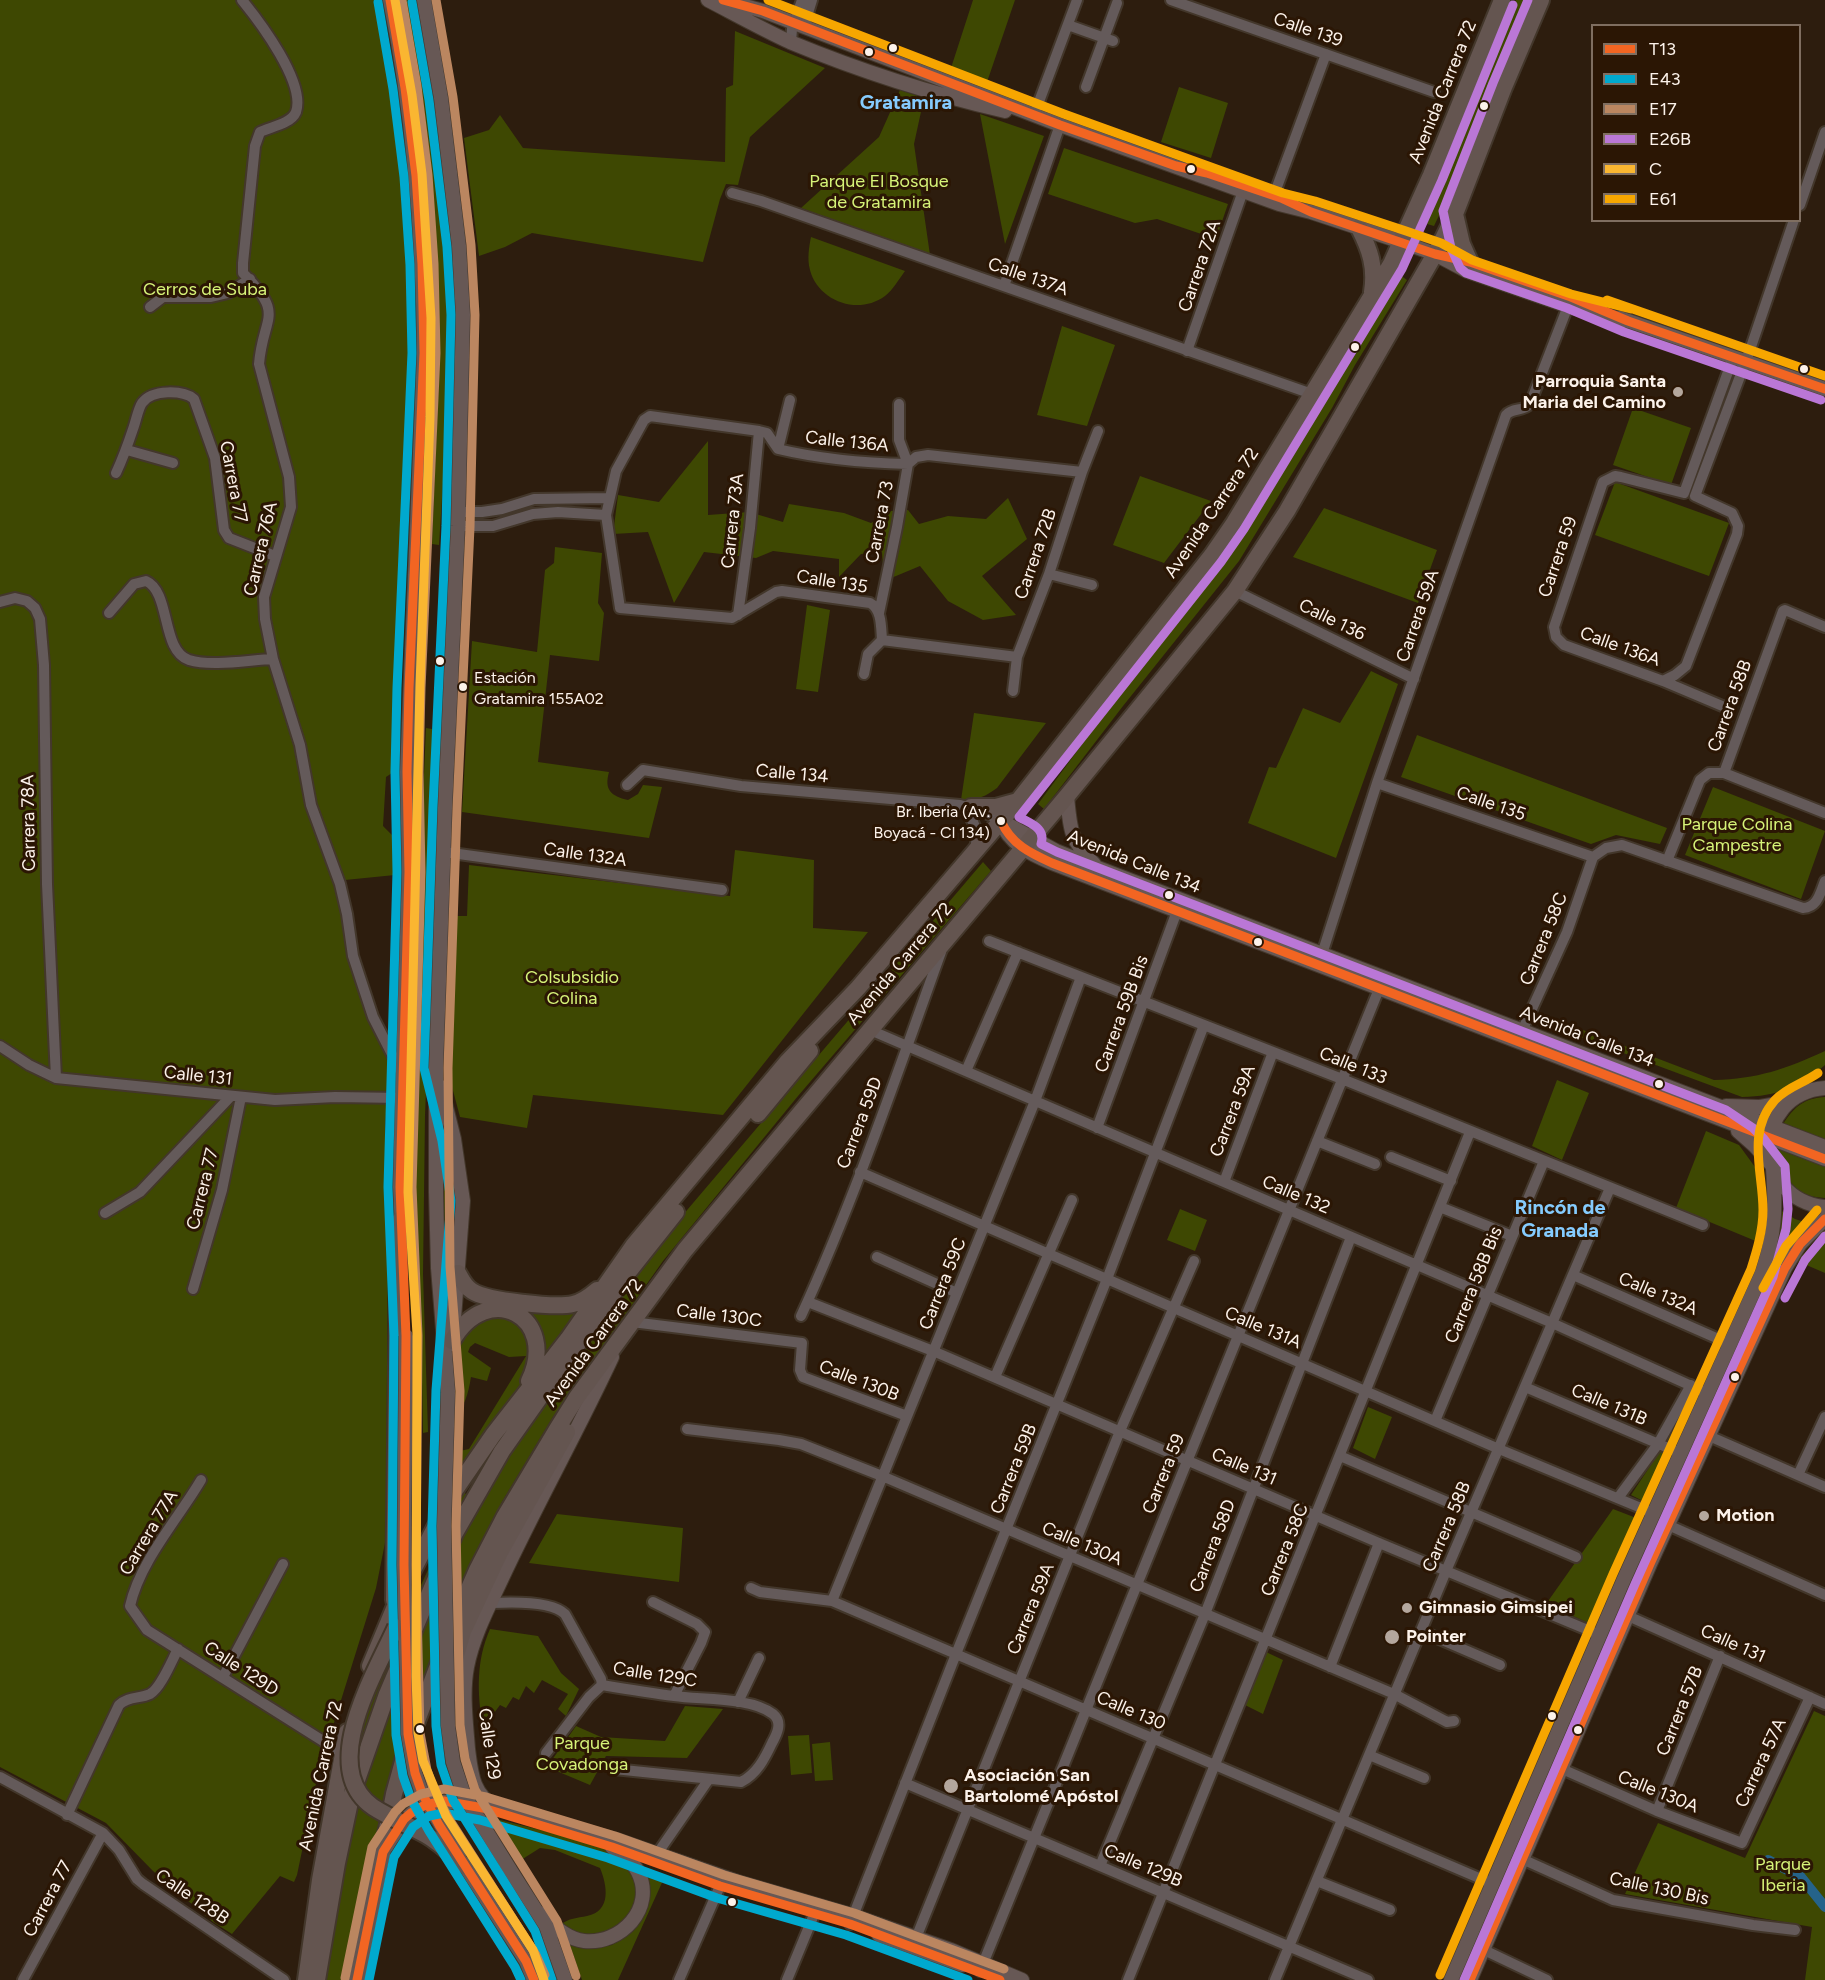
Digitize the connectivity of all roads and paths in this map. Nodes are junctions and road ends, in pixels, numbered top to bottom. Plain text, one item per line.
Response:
1 (242, 0) edge
2 (390, 0) edge
3 (424, 0) edge
4 (708, 0) edge
5 (714, 0) edge
6 (723, 0) edge
7 (802, 0) edge
8 (812, 0) edge
9 (1077, 0) edge
10 (1171, 0) edge
11 (1502, 0) edge
12 (1541, 0) edge
13 (1117, 3) dead end
14 (1068, 24) junction
15 (795, 30) junction
16 (1109, 39) junction
17 (862, 48) junction
18 (1326, 54) junction
19 (855, 67) junction
20 (1086, 87) dead end
21 (1434, 92) dead end
22 (1034, 115) junction
23 (1060, 125) junction
24 (1825, 132) edge
25 (1823, 146) edge
26 (1176, 166) junction
27 (1243, 191) junction
28 (732, 193) dead end
29 (1274, 195) junction
30 (1801, 203) edge
31 (1311, 212) junction
32 (1455, 214) junction
33 (1793, 222) edge
34 (1359, 228) junction
35 (1402, 242) junction
36 (1435, 254) junction
37 (1470, 262) junction
38 (249, 279) junction
39 (1004, 286) junction
40 (1371, 298) junction
41 (1568, 306) junction
42 (150, 307) dead end
43 (1628, 321) junction
44 (1187, 351) junction
45 (1738, 360) junction
46 (1825, 389) edge
47 (1312, 394) junction
48 (790, 400) dead end
49 (899, 404) dead end
50 (759, 431) junction
51 (1098, 431) dead end
52 (778, 449) junction
53 (127, 450) junction
54 (173, 463) dead end
55 (908, 464) junction
56 (116, 472) dead end
57 (1082, 472) junction
58 (1690, 495) junction
59 (609, 498) junction
60 (559, 499) junction
61 (458, 512) junction
62 (558, 512) junction
63 (606, 515) junction
64 (458, 526) junction
65 (275, 556) junction
66 (1049, 574) junction
67 (1092, 585) dead end
68 (1235, 591) junction
69 (0, 602) edge
70 (879, 612) junction
71 (109, 613) dead end
72 (738, 615) junction
73 (1825, 627) edge
74 (882, 640) junction
75 (1564, 645) joint
76 (1017, 657) junction
77 (273, 659) junction
78 (864, 674) dead end
79 (1414, 679) junction
80 (1663, 681) junction
81 (1013, 691) dead end
82 (1727, 708) dead end
83 (1724, 773) junction
84 (1377, 783) junction
85 (627, 785) dead end
86 (1067, 796) junction
87 (1018, 801) junction
88 (965, 806) junction
89 (1825, 813) edge
90 (1001, 821) junction
91 (1027, 843) junction
92 (444, 852) junction
93 (974, 853) junction
94 (1593, 857) junction
95 (1667, 861) junction
96 (1098, 868) junction
97 (1825, 881) edge
98 (722, 890) dead end
99 (1177, 911) junction
100 (945, 940) junction
101 (988, 941) dead end
102 (1018, 952) junction
103 (1322, 954) junction
104 (1081, 977) junction
105 (858, 988) junction
106 (1379, 989) junction
107 (1144, 1002) junction
108 (1204, 1026) junction
109 (870, 1030) junction
110 (1522, 1032) junction
111 (0, 1046) edge
112 (908, 1046) junction
113 (1274, 1052) junction
114 (436, 1068) junction
115 (966, 1071) junction
116 (402, 1074) junction
117 (56, 1078) junction
118 (1342, 1079) junction
119 (1823, 1087) edge
120 (236, 1096) junction
121 (402, 1098) junction
122 (1035, 1101) junction
123 (1789, 1102) junction
124 (1710, 1104) junction
125 (1721, 1120) junction
126 (1097, 1128) junction
127 (1470, 1132) junction
128 (1771, 1134) junction
129 (1317, 1141) junction
130 (1825, 1147) edge
131 (1155, 1152) junction
132 (1391, 1157) dead end
133 (1825, 1159) edge
134 (1544, 1161) junction
135 (1375, 1164) dead end
136 (1772, 1167) junction
137 (860, 1172) junction
138 (1450, 1181) junction
139 (1224, 1182) junction
140 (1610, 1188) junction
141 (1072, 1200) dead end
142 (1440, 1207) junction
143 (1825, 1207) edge
144 (1289, 1210) junction
145 (105, 1213) dead end
146 (401, 1219) junction
147 (1825, 1219) edge
148 (1703, 1225) dead end
149 (984, 1226) junction
150 (1512, 1236) junction
151 (1351, 1237) junction
152 (1049, 1254) junction
153 (877, 1257) dead end
154 (1194, 1261) dead end
155 (1417, 1265) junction
156 (458, 1273) junction
157 (1573, 1275) junction
158 (610, 1277) junction
159 (1107, 1279) junction
160 (193, 1289) dead end
161 (957, 1293) junction
162 (1488, 1296) junction
163 (808, 1302) junction
164 (1174, 1308) junction
165 (801, 1316) dead end
166 (632, 1322) junction
167 (1552, 1323) junction
168 (1238, 1335) junction
169 (621, 1338) junction
170 (452, 1341) junction
171 (1730, 1344) junction
172 (933, 1351) junction
173 (1302, 1363) junction
174 (801, 1374) joint
175 (995, 1377) junction
176 (1690, 1385) junction
177 (1525, 1387) junction
178 (1366, 1391) junction
179 (448, 1392) junction
180 (1707, 1393) junction
181 (517, 1404) junction
182 (1058, 1404) junction
183 (907, 1416) junction
184 (1825, 1417) edge
185 (1435, 1421) junction
186 (687, 1429) dead end
187 (1120, 1431) junction
188 (1709, 1436) junction
189 (1658, 1444) junction
190 (1498, 1449) junction
191 (1680, 1453) junction
192 (1340, 1456) junction
193 (1187, 1461) junction
194 (1798, 1475) junction
195 (882, 1476) junction
196 (201, 1479) dead end
197 (1825, 1487) edge
198 (1253, 1489) junction
199 (1618, 1498) junction
200 (1472, 1512) junction
201 (1653, 1513) junction
202 (1317, 1515) junction
203 (1668, 1525) junction
204 (1007, 1530) junction
205 (1379, 1543) junction
206 (1069, 1556) junction
207 (1576, 1557) dead end
208 (283, 1564) dead end
209 (1446, 1572) junction
210 (1138, 1585) junction
211 (751, 1588) dead end
212 (1825, 1594) edge
213 (832, 1601) junction
214 (653, 1602) dead end
215 (491, 1603) junction
216 (130, 1606) joint
217 (1205, 1614) junction
218 (1628, 1616) junction
219 (394, 1620) junction
220 (1421, 1630) junction
221 (1600, 1635) junction
222 (1267, 1640) junction
223 (178, 1649) junction
224 (956, 1654) junction
225 (1720, 1656) junction
226 (759, 1658) dead end
227 (1500, 1665) dead end
228 (1330, 1667) junction
229 (223, 1677) junction
230 (1019, 1682) junction
231 (602, 1685) junction
232 (446, 1693) junction
233 (1394, 1694) junction
234 (674, 1696) junction
235 (1810, 1696) junction
236 (738, 1702) junction
237 (1825, 1704) edge
238 (1087, 1710) junction
239 (1454, 1721) dead end
240 (1153, 1739) junction
241 (342, 1753) junction
242 (546, 1753) dead end
243 (1369, 1755) junction
244 (469, 1760) junction
245 (1214, 1765) junction
246 (614, 1769) dead end
247 (1562, 1769) junction
248 (0, 1777) edge
249 (1424, 1778) dead end
250 (709, 1779) junction
251 (905, 1783) junction
252 (444, 1801) junction
253 (968, 1809) junction
254 (1657, 1811) junction
255 (67, 1815) junction
256 (1342, 1820) junction
257 (103, 1833) junction
258 (1035, 1838) junction
259 (1742, 1843) joint
260 (612, 1847) junction
261 (383, 1852) junction
262 (657, 1854) junction
263 (1522, 1859) junction
264 (465, 1866) junction
265 (1100, 1866) junction
266 (1317, 1881) junction
267 (1492, 1884) junction
268 (720, 1886) junction
269 (1164, 1893) junction
270 (817, 1910) junction
271 (1390, 1910) dead end
272 (538, 1912) junction
273 (852, 1920) junction
274 (1795, 1930) dead end
275 (916, 1938) junction
276 (1290, 1946) junction
277 (1484, 1950) junction
278 (981, 1967) junction
279 (23, 1980) edge
280 (284, 1980) edge
281 (306, 1980) edge
282 (317, 1980) edge
283 (357, 1980) edge
284 (534, 1980) edge
285 (565, 1980) edge
286 (679, 1980) edge
287 (787, 1980) edge
288 (999, 1980) edge
289 (1022, 1980) edge
290 (1128, 1980) edge
291 (1275, 1980) edge
292 (1368, 1980) edge
293 (1451, 1980) edge
294 (1470, 1980) edge
295 (1547, 1980) edge

1 - 38 street, Carrera 76A
2 - 116 main road
3 - 61 main road
4 - 15 main road
5 - 15 main road
6 - 15 main road
7 - 15 street
8 - 15 street
9 - 14 street
10 - 18 street, Calle 139
11 - 35 highway, Avenida Carrera 72
12 - 32 highway, Avenida Carrera 72
13 - 16 street
14 - 16 street
14 - 22 street
15 - 17 main road
15 - 19 main road
16 - 20 street
17 - 19 main road
17 - 22 main road
18 - 21 street, Calle 139
18 - 29 street
19 - 23 main road
22 - 23 main road
23 - 26 main road
23 - 39 street
24 - 25 street
25 - 30 street
26 - 27 main road
26 - 29 main road
27 - 31 main road
27 - 44 street, Carrera 72A
28 - 39 street, Calle 137A
29 - 31 main road
31 - 34 main road
32 - 36 highway, Avenida Carrera 72
32 - 37 highway
33 - 45 street
34 - 35 main road
34 - 40 highway
35 - 36 main road
35 - 40 highway, Avenida Carrera 72
36 - 37 main road
36 - 41 main road
36 - 68 highway, Avenida Carrera 72
37 - 43 main road
38 - 42 street
38 - 65 street, Carrera 76A
39 - 44 street, Calle 137A
40 - 47 highway, Avenida Carrera 72
41 - 43 main road
41 - 79 street, Carrera 59A
43 - 45 main road
44 - 47 street, Calle 137A
45 - 46 main road
45 - 58 street
47 - 87 highway, Avenida Carrera 72
48 - 52 street
49 - 55 street, Carrera 73
50 - 52 street, Calle 136A
50 - 59 street
50 - 72 street, Carrera 73A
51 - 57 street, Carrera 72B
52 - 55 street, Calle 136A
53 - 54 street
53 - 56 street
53 - 65 street, Carrera 77
55 - 57 street, Calle 136A
55 - 70 street, Carrera 73
57 - 66 street, Carrera 72B
58 - 75 street, Carrera 59
58 - 80 street
59 - 60 street
59 - 63 street
60 - 61 street
60 - 62 street
61 - 64 main road
62 - 63 street
62 - 64 street
63 - 72 street, Calle 135
64 - 92 main road
65 - 77 street, Carrera 76A
66 - 67 street
66 - 76 street, Carrera 72B
68 - 79 street, Calle 136
68 - 86 highway, Avenida Carrera 72
69 - 117 street, Carrera 78A
70 - 72 street, Calle 135
70 - 74 street, Calle 135
71 - 77 street
73 - 83 street, Carrera 58B
74 - 76 street
74 - 78 street
75 - 80 street, Calle 136A
76 - 81 street, Carrera 72B
77 - 116 street, Carrera 76A
79 - 84 street, Carrera 59A
80 - 82 street, Calle 136A
83 - 89 street
83 - 95 street, Carrera 58B
84 - 94 street, Calle 135
84 - 103 street, Carrera 59A
85 - 88 street, Calle 134
86 - 91 highway, Avenida Carrera 72
86 - 96 main road
87 - 88 highway
87 - 90 highway, Avenida Carrera 72
88 - 90 street, Calle 134
88 - 93 street
90 - 91 main road, Avenida Calle 134
90 - 93 highway, Avenida Carrera 72
91 - 96 main road, Avenida Calle 134
91 - 99 main road, Avenida Calle 134
91 - 100 highway, Avenida Carrera 72
92 - 98 street, Calle 132A
92 - 114 main road
93 - 105 highway, Avenida Carrera 72
94 - 95 street
94 - 110 street, Carrera 58C
95 - 97 street
96 - 103 main road, Avenida Calle 134
99 - 106 main road, Avenida Calle 134
99 - 107 street, Carrera 59B Bis
100 - 109 highway, Avenida Carrera 72
100 - 112 street, Carrera 59D
101 - 102 street, Calle 133
102 - 104 street, Calle 133
102 - 115 street
103 - 110 main road, Avenida Calle 134
104 - 107 street, Calle 133
104 - 122 street, Carrera 59C
105 - 158 highway, Avenida Carrera 72
105 - 282 highway, Avenida Carrera 72
106 - 118 street, Carrera 59
106 - 125 main road, Avenida Calle 134
107 - 108 street, Calle 133
107 - 126 street, Carrera 59B Bis
108 - 113 street, Calle 133
108 - 131 street, Carrera 59B
109 - 112 street, Calle 132
109 - 166 highway, Avenida Carrera 72
110 - 124 main road, Avenida Calle 134
111 - 117 street, Calle 131
112 - 115 street, Calle 132
112 - 137 street, Carrera 59D
113 - 118 street, Calle 133
113 - 139 street, Carrera 59A
114 - 156 main road
114 - 179 main road
115 - 122 street, Calle 132
116 - 121 main road
117 - 120 street, Calle 131
118 - 127 street, Calle 133
118 - 129 street, Carrera 59
119 - 123 main road
120 - 121 street, Calle 131
120 - 145 street
120 - 160 street, Carrera 77
121 - 146 main road
122 - 126 street, Calle 132
122 - 149 street, Carrera 59C
123 - 124 main road
123 - 128 main road
124 - 128 main road, Avenida Calle 134
125 - 128 main road, Avenida Calle 134
125 - 136 main road
126 - 131 street, Calle 132
127 - 134 street, Calle 133
127 - 138 street, Carrera 58C
128 - 130 main road, Avenida Calle 134
128 - 133 main road, Avenida Calle 134
128 - 136 main road
129 - 135 street
129 - 144 street, Carrera 59
131 - 139 street, Calle 132
131 - 159 street, Carrera 59B
132 - 138 street
134 - 140 street, Calle 133
134 - 150 street, Carrera 58B Bis
136 - 143 main road
136 - 171 main road
137 - 149 street, Calle 131A
137 - 163 street, Carrera 59D
138 - 142 street, Carrera 58C
139 - 144 street, Calle 132
140 - 148 street, Calle 133
140 - 157 street, Carrera 58B
141 - 152 street
142 - 150 street
142 - 155 street, Carrera 58C
144 - 151 street, Calle 132
144 - 168 street, Carrera 59
146 - 219 highway
146 - 264 main road, bridge
147 - 188 main road
149 - 152 street, Calle 131A
149 - 161 street, Carrera 59C
150 - 162 street, Carrera 58B Bis
151 - 155 street, Calle 132
151 - 173 street, Carrera 58D
152 - 159 street, Calle 131A
152 - 175 street
153 - 161 street
154 - 164 street, Carrera 59A
155 - 162 street, Calle 132
155 - 178 street, Carrera 58C
156 - 158 highway
156 - 170 main road
157 - 167 street, Carrera 58B
157 - 171 street, Calle 132A
158 - 181 highway, Avenida Carrera 72
159 - 164 street, Calle 131A
159 - 182 street, Carrera 59B
161 - 172 street, Carrera 59C
162 - 167 street, Calle 132
162 - 185 street, Carrera 58B Bis
163 - 165 street, Carrera 59D
163 - 172 street, Calle 131
164 - 168 street, Calle 131A
164 - 187 street, Carrera 59A
166 - 169 highway, Avenida Carrera 72
166 - 174 street, Calle 130C
167 - 176 street, Calle 132
167 - 177 street, Carrera 58B
168 - 173 street, Calle 131A
168 - 193 street, Carrera 59
169 - 215 main road, Calle 129
169 - 232 highway, bridge
169 - 261 highway, Avenida Carrera 72
170 - 179 main road
170 - 181 highway
171 - 180 main road
172 - 175 street, Calle 131
172 - 183 street, Carrera 59C
173 - 178 street, Calle 131A
173 - 198 street, Carrera 58D
174 - 183 street, Calle 130B
175 - 182 street, Calle 131
176 - 180 street, Calle 132
176 - 189 street
177 - 189 street, Calle 131B
177 - 190 street, Carrera 58B
178 - 185 street, Calle 131A
178 - 192 street, Carrera 58C
179 - 232 main road, bridge
180 - 191 main road
181 - 219 highway, Avenida Carrera 72
182 - 187 street, Calle 131
182 - 204 street, Carrera 59B
183 - 195 street, Carrera 59C
184 - 194 street
185 - 190 street, Calle 131A
186 - 195 street, Calle 130A
187 - 193 street, Calle 131
187 - 206 street, Carrera 59A
188 - 194 street
188 - 203 main road
189 - 191 street, Calle 131B
189 - 199 street
190 - 199 street, Calle 131A
190 - 200 street, Carrera 58B
191 - 201 main road
192 - 200 street
192 - 202 street, Carrera 58C
193 - 198 street, Calle 131
193 - 210 street, Carrera 59
194 - 197 street
195 - 204 street, Calle 130A
195 - 213 street, Carrera 59C
196 - 216 street, Carrera 77A
198 - 202 street, Calle 131
198 - 217 street, Carrera 58D
199 - 201 street, Calle 131A
200 - 207 street
200 - 209 street, Carrera 58B
201 - 221 main road
202 - 205 street, Calle 131
202 - 222 street, Carrera 58C
203 - 212 street
203 - 218 main road
204 - 206 street, Calle 130A
204 - 224 street, Carrera 59B
205 - 209 street, Calle 131
205 - 228 street
206 - 210 street, Calle 130A
206 - 230 street, Carrera 59A
208 - 229 street
209 - 220 street, Carrera 58B
209 - 221 street, Calle 131
210 - 217 street, Calle 130A
210 - 238 street, Carrera 59
211 - 213 street, Calle 130
213 - 224 street, Calle 130
214 - 234 street
215 - 231 street, Calle 129C
215 - 244 main road, Calle 129
216 - 223 street, Calle 129D
217 - 222 street, Calle 130A
217 - 240 street, Carrera 58D
218 - 225 street, Calle 131
218 - 247 main road
219 - 241 highway, Avenida Carrera 72
219 - 264 highway, bridge
220 - 227 street
220 - 233 street, Carrera 58B
221 - 267 main road
222 - 228 street, Calle 130A
222 - 245 street, Carrera 58C
223 - 229 street, Calle 129D
223 - 255 street
224 - 230 street, Calle 130
224 - 251 street, Carrera 59B
225 - 235 street, Calle 131
225 - 254 street, Carrera 57B
226 - 236 street
228 - 233 street, Calle 130A
229 - 241 street, Calle 129D
230 - 238 street, Calle 130
230 - 253 street, Carrera 59A
231 - 234 street, Calle 129C
231 - 242 street
232 - 272 main road, bridge
233 - 239 street, Calle 130A
233 - 243 street, Carrera 58B
234 - 236 street, Calle 129C
235 - 237 street, Calle 131
235 - 259 street, Carrera 57A
236 - 250 street, Calle 129C
238 - 240 street, Calle 130
238 - 258 street, Carrera 59
240 - 245 street, Calle 130
240 - 265 street, Carrera 58D
241 - 281 highway, Avenida Carrera 72
243 - 249 street
243 - 256 street, Carrera 58B
244 - 252 main road
244 - 262 main road, Calle 129
245 - 256 street, Calle 130
245 - 269 street, Carrera 58C
246 - 250 street
247 - 254 street, Calle 130A
247 - 263 main road
248 - 255 street, Calle 128B
250 - 262 street
251 - 253 street, Calle 129B
251 - 273 street, Carrera 59B
252 - 260 main road, Calle 129
252 - 261 main road, Calle 129
253 - 258 street, Calle 129B
253 - 275 street, Carrera 59A
254 - 259 street, Calle 130A
255 - 257 street, Calle 128B
256 - 266 street, Carrera 58B
256 - 267 street, Calle 130
257 - 279 street, Carrera 77
257 - 280 street, Calle 128B
258 - 265 street, Calle 129B
258 - 278 street, Carrera 59
260 - 268 main road, Calle 129
260 - 272 main road
261 - 283 highway, Avenida Carrera 72
262 - 270 main road, Calle 129
263 - 274 street, Calle 130 Bis
263 - 277 main road
264 - 284 main road
265 - 269 street, Calle 129B
266 - 271 street
266 - 276 street, Carrera 58B
267 - 293 main road
268 - 270 main road, Calle 129
268 - 286 street
269 - 276 street, Calle 129B
269 - 290 street, Carrera 58C
270 - 273 main road, Calle 129
270 - 287 street
272 - 285 main road
273 - 275 main road, Calle 129
273 - 278 main road, Calle 129
275 - 278 main road, Calle 129
276 - 291 street, Carrera 58B
276 - 292 street, Calle 129B
277 - 294 main road
277 - 295 street
278 - 288 main road, Calle 129
278 - 289 main road, Calle 129

